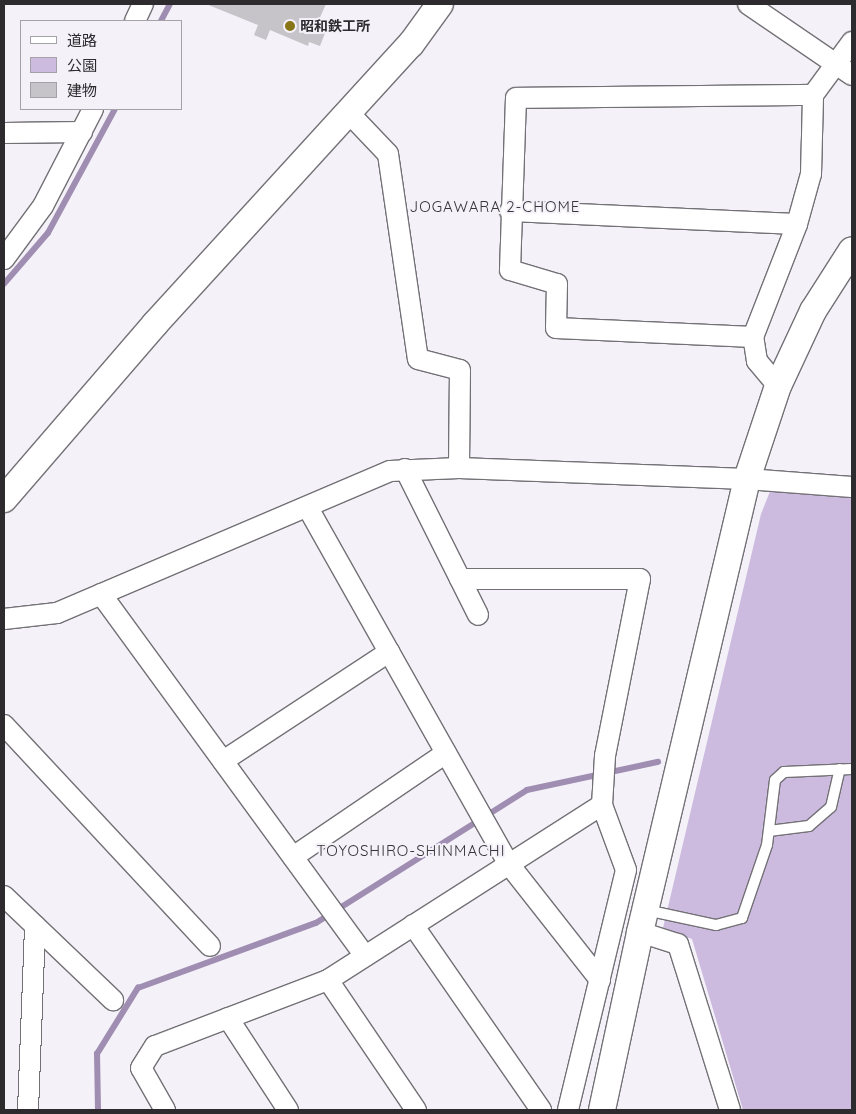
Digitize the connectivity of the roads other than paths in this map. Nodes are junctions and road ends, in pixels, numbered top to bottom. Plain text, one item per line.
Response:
1 (143, 4) edge
2 (440, 4) edge
3 (748, 4) edge
4 (135, 20) edge
5 (852, 42) edge
6 (835, 64) junction
7 (852, 75) edge
8 (813, 95) junction
9 (93, 110) edge
10 (348, 112) junction
11 (82, 132) junction
12 (4, 133) edge
13 (510, 211) junction
14 (798, 224) junction
15 (852, 250) edge
16 (4, 260) edge
17 (753, 337) junction
18 (778, 386) junction
19 (459, 468) junction
20 (405, 469) junction
21 (747, 479) junction
22 (852, 487) edge
23 (4, 499) edge
24 (308, 508) junction
25 (460, 579) junction
26 (101, 594) junction
27 (478, 615) dead end
28 (4, 619) edge
29 (389, 652) junction
30 (4, 725) edge
31 (446, 753) junction
32 (223, 761) junction
33 (840, 769) junction
34 (852, 769) edge
35 (602, 805) junction
36 (769, 831) junction
37 (293, 857) junction
38 (508, 863) junction
39 (4, 896) edge
40 (643, 921) junction
41 (413, 925) junction
42 (35, 926) junction
43 (210, 946) dead end
44 (365, 956) junction
45 (328, 980) junction
46 (600, 980) junction
47 (113, 1000) dead end
48 (228, 1018) junction
49 (28, 1110) edge
50 (165, 1110) edge
51 (288, 1110) edge
52 (416, 1110) edge
53 (541, 1110) edge
54 (568, 1110) edge
55 (602, 1110) edge
56 (730, 1110) edge

1 - 4 street
2 - 10 street
3 - 6 street
5 - 6 street
6 - 7 street
6 - 8 street
8 - 13 street
8 - 14 street
9 - 11 street
10 - 19 street
10 - 23 street
11 - 12 street
11 - 16 street
13 - 14 street
13 - 17 street
14 - 17 street
15 - 18 street
17 - 18 street
18 - 21 street
19 - 20 street
19 - 21 street
20 - 24 street
20 - 25 street
21 - 22 street
21 - 40 street
24 - 26 street
24 - 29 street
25 - 27 street
25 - 35 street
26 - 28 street
26 - 32 street
29 - 31 street
29 - 32 street
30 - 43 street
31 - 37 street
31 - 38 street
32 - 37 street
33 - 34 lane
33 - 36 lane
33 - 36 lane
35 - 38 street
35 - 46 street
36 - 40 lane
37 - 44 street
38 - 41 street
38 - 46 street
39 - 42 street
40 - 55 street
40 - 56 street
41 - 44 street
41 - 53 street
42 - 47 street
42 - 49 street
44 - 45 street
45 - 48 street
45 - 52 street
46 - 54 street
48 - 50 street
48 - 51 street

